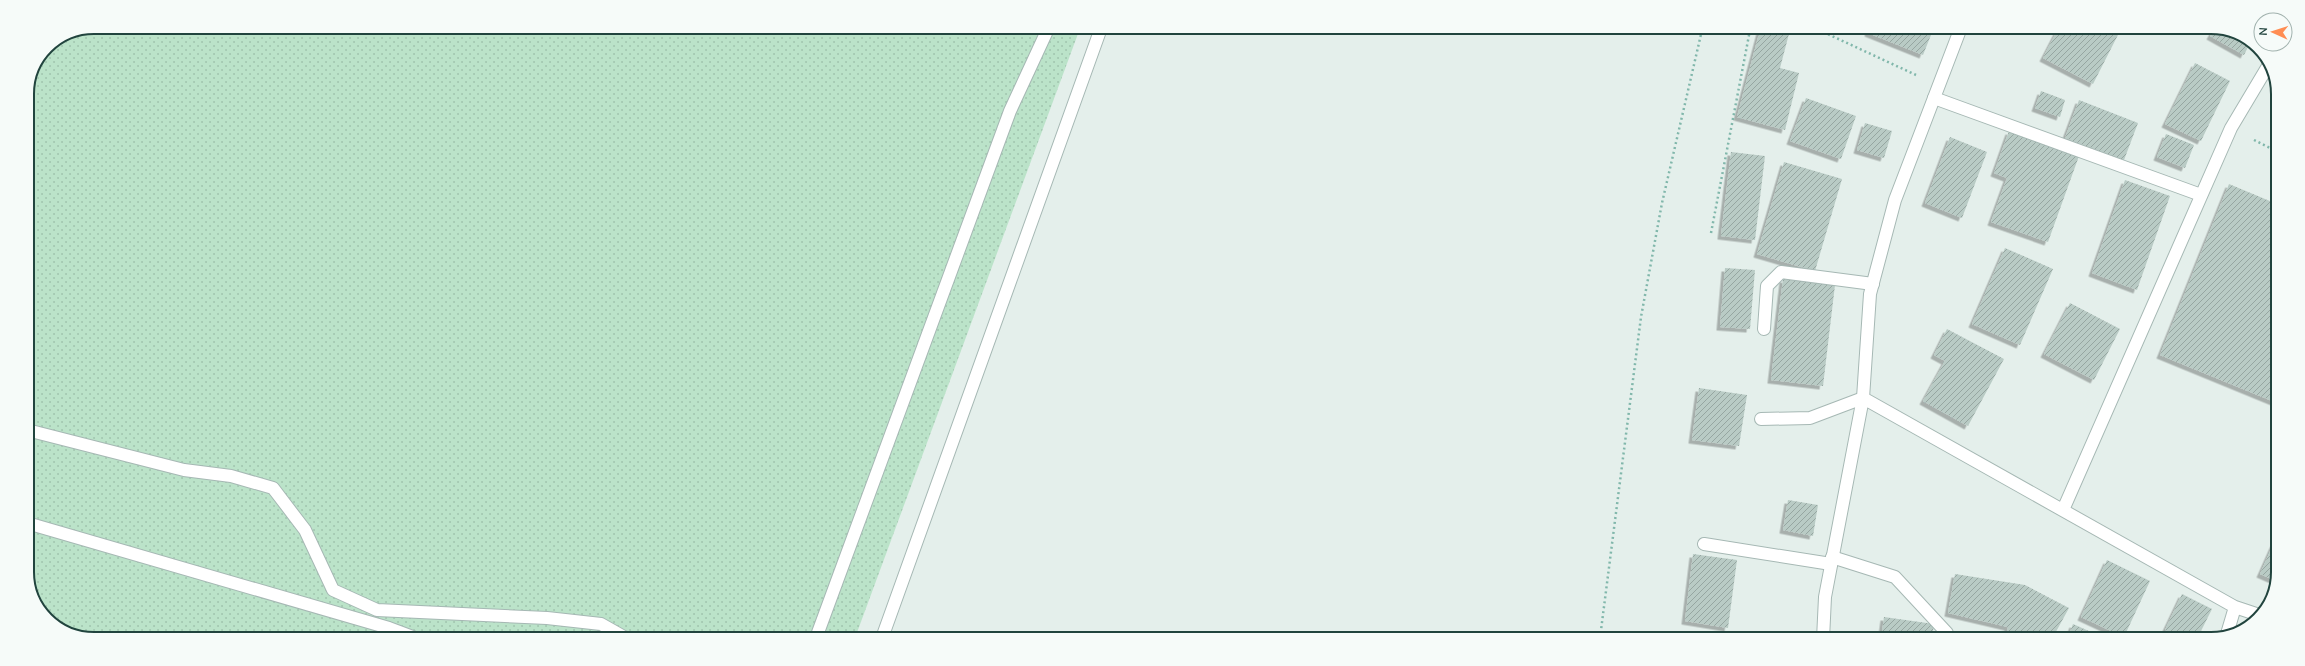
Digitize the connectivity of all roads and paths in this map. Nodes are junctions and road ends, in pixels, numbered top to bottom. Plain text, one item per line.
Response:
1 (1045, 34) edge
2 (1099, 34) edge
3 (1701, 34) edge
4 (1749, 34) edge
5 (1827, 34) edge
6 (1958, 34) edge
7 (2266, 70) edge
8 (1939, 85) junction
9 (1934, 98) junction
10 (2202, 195) junction
11 (1711, 233) dead end
12 (1873, 284) junction
13 (1764, 329) dead end
14 (1863, 398) junction
15 (1761, 419) dead end
16 (34, 432) edge
17 (2063, 510) junction
18 (34, 525) edge
19 (1704, 544) dead end
20 (1831, 561) junction
21 (2235, 607) junction
22 (2254, 613) edge
23 (2228, 629) edge
24 (397, 632) edge
25 (615, 632) edge
26 (818, 632) edge
27 (884, 632) edge
28 (1601, 632) edge
29 (1823, 632) edge
30 (1946, 632) edge

1 - 26 street
2 - 27 street
3 - 28 path
4 - 11 path
5 - 8 path
6 - 8 street
7 - 10 street
8 - 9 street
9 - 10 street
9 - 12 street
10 - 17 street
12 - 13 street
12 - 14 street
14 - 15 street
14 - 17 street
14 - 20 street
16 - 25 street
17 - 21 street
18 - 24 street
19 - 20 street
20 - 29 street
20 - 30 street
21 - 22 street
21 - 23 street

